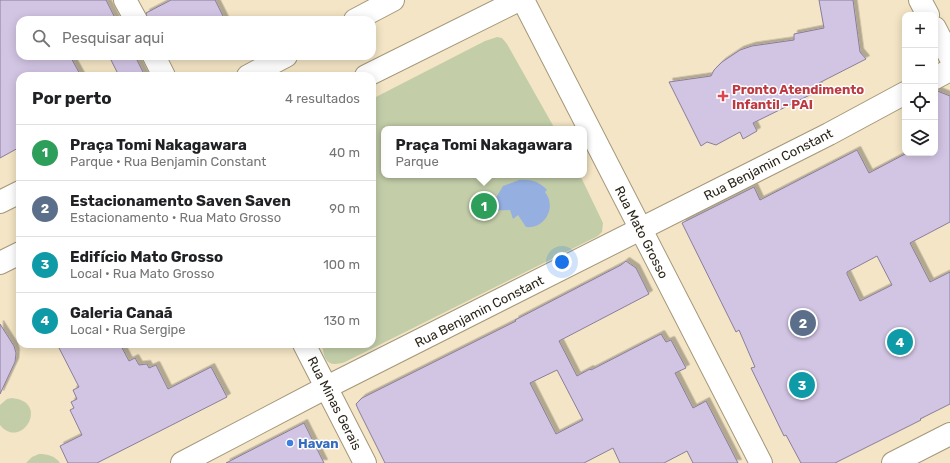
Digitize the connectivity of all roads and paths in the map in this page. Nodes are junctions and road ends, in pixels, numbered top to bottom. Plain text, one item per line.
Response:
1 (125, 0) edge
2 (393, 0) edge
3 (519, 0) edge
4 (523, 0) edge
5 (920, 0) edge
6 (926, 12) edge
7 (134, 16) edge
8 (363, 16) edge
9 (938, 34) edge
10 (950, 56) edge
11 (156, 60) edge
12 (278, 60) edge
13 (950, 70) edge
14 (162, 72) edge
15 (256, 72) edge
16 (374, 72) edge
17 (938, 76) edge
18 (902, 95) edge
19 (16, 194) edge
20 (0, 202) edge
21 (641, 230) junction
22 (16, 254) edge
23 (0, 263) edge
24 (306, 348) edge
25 (327, 387) junction
26 (950, 434) edge
27 (182, 463) edge
28 (366, 463) edge
29 (760, 463) edge
30 (893, 463) edge

1 - 7 street
2 - 8 street
3 - 16 street
4 - 21 street, Rua Mato Grosso
5 - 6 street
9 - 10 street
11 - 14 street
12 - 15 street
13 - 17 street
18 - 21 street, Rua Benjamin Constant
19 - 20 street
21 - 25 street, Rua Benjamin Constant
21 - 29 street, Rua Mato Grosso
22 - 23 street
24 - 25 street, Rua Minas Gerais
25 - 27 street, Rua Benjamin Constant
25 - 28 street, Rua Minas Gerais
26 - 30 street

